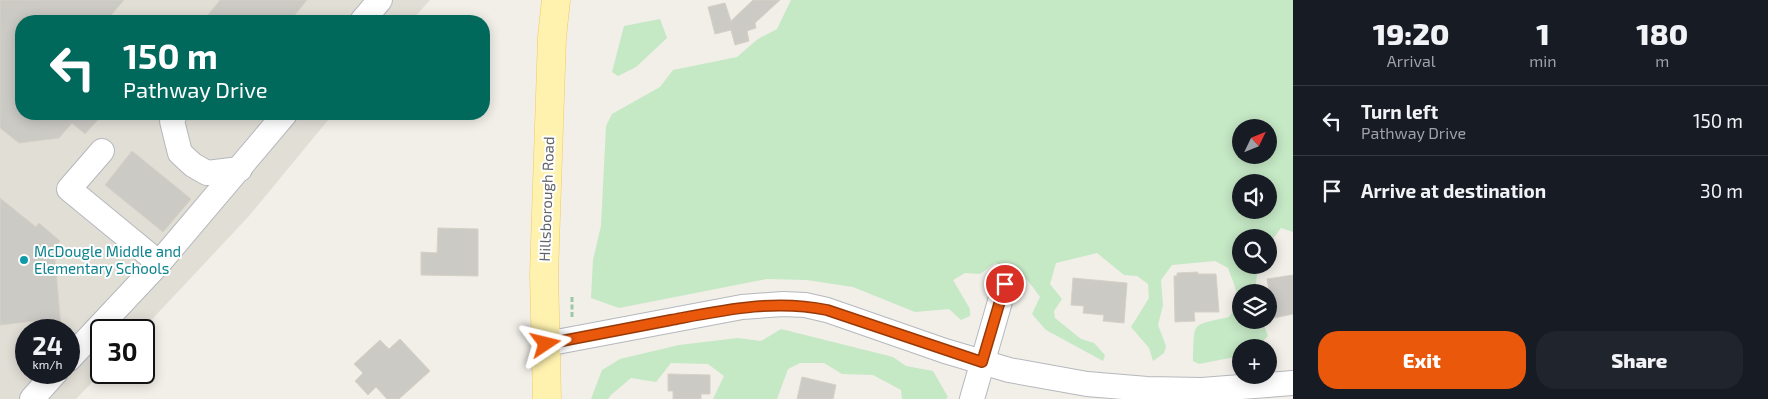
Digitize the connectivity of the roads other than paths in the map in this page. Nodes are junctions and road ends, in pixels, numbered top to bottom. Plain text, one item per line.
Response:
1 (380, 0) edge
2 (556, 0) edge
3 (367, 15) edge
4 (173, 120) edge
5 (280, 120) edge
6 (102, 150) dead end
7 (240, 169) junction
8 (159, 263) junction
9 (1005, 284) dead end
10 (546, 344) junction
11 (80, 347) edge
12 (982, 362) junction
13 (1293, 383) edge
14 (45, 384) edge
15 (32, 399) edge
16 (547, 399) edge
17 (972, 399) edge

1 - 3 street
2 - 10 main road, Hillsborough Road
4 - 7 street
5 - 7 street
6 - 8 street
7 - 8 street
8 - 11 street
9 - 12 street
10 - 12 street
10 - 16 main road, Hillsborough Road
12 - 13 street
12 - 17 street
14 - 15 street

